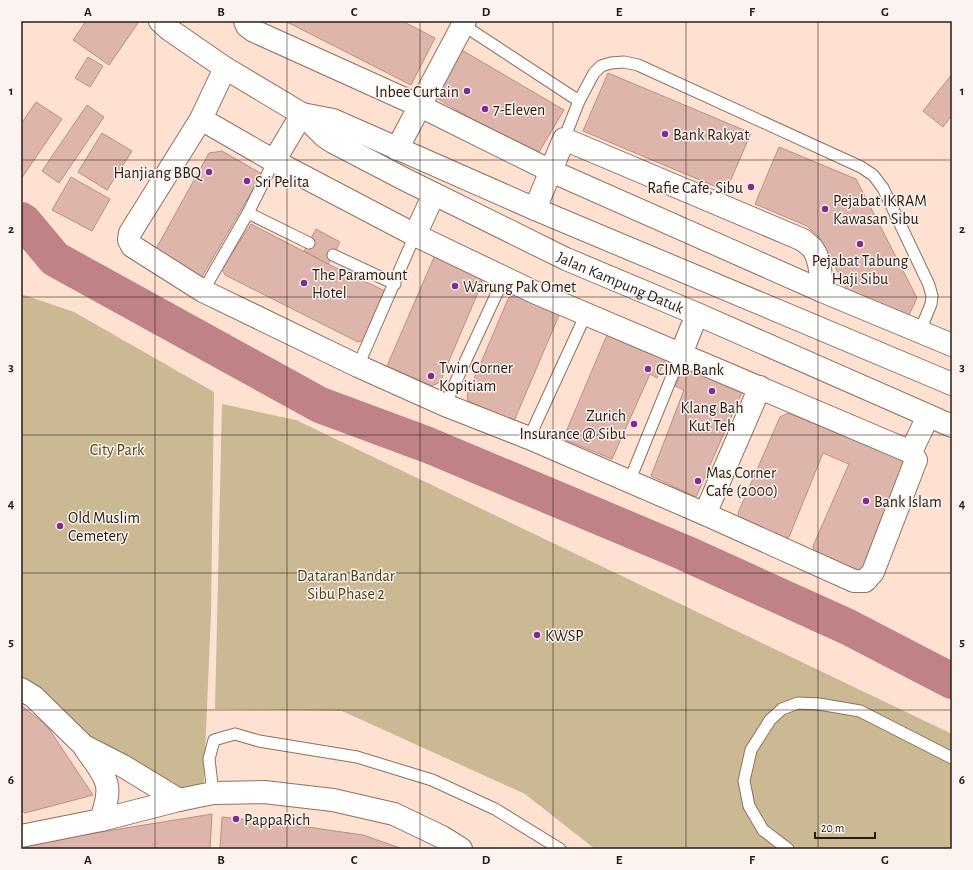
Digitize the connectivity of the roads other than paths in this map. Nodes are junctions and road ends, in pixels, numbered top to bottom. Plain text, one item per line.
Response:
1 (160, 21) edge
2 (246, 21) edge
3 (461, 22) edge
4 (225, 68) junction
5 (578, 101) junction
6 (420, 106) junction
7 (302, 114) junction
8 (201, 119) junction
9 (564, 139) junction
10 (397, 149) junction
11 (274, 161) junction
12 (551, 172) junction
13 (434, 194) junction
14 (534, 209) junction
15 (248, 213) junction
16 (415, 235) junction
17 (523, 238) junction
18 (309, 243) dead end
19 (333, 255) dead end
20 (504, 278) junction
21 (394, 284) junction
22 (203, 291) junction
23 (822, 291) junction
24 (586, 314) junction
25 (697, 314) junction
26 (920, 331) junction
27 (952, 345) edge
28 (681, 354) junction
29 (358, 366) junction
30 (952, 384) edge
31 (760, 387) junction
32 (446, 404) junction
33 (928, 416) junction
34 (952, 426) edge
35 (529, 438) junction
36 (911, 452) junction
37 (629, 482) junction
38 (705, 514) junction
39 (21, 689) edge
40 (84, 746) junction
41 (952, 758) edge
42 (213, 793) junction
43 (179, 800) junction
44 (101, 820) junction
45 (21, 836) edge
46 (461, 849) edge
47 (560, 849) edge
48 (788, 849) edge

1 - 4 street, Jalan Kampung Datuk
2 - 6 street
3 - 5 lane
3 - 6 street
4 - 7 street, Jalan Kampung Datuk
4 - 8 street
5 - 9 lane
5 - 26 lane
6 - 10 street
6 - 12 street
7 - 10 street, Jalan Kampung Datuk
7 - 11 street
7 - 13 street, Jalan Kampung Datuk
8 - 11 street
8 - 22 street
9 - 12 street
9 - 23 street
10 - 14 street, Jalan Kampung Datuk
11 - 15 lane
11 - 16 street
12 - 14 street
12 - 23 street
13 - 16 street
13 - 17 street, Jalan Kampung Datuk
14 - 17 street
14 - 30 street, Jalan Kampung Datuk
15 - 18 lane
15 - 22 lane
16 - 20 street
16 - 21 lane
17 - 25 street, Jalan Kampung Datuk
19 - 21 lane
20 - 24 street
20 - 32 lane
21 - 29 lane
22 - 29 street
23 - 26 street
24 - 28 street
24 - 35 lane
25 - 28 street
25 - 33 street, Jalan Kampung Datuk
26 - 27 street
28 - 31 street
28 - 37 lane
29 - 32 street
31 - 36 street
31 - 38 street
32 - 35 street
33 - 34 street, Jalan Kampung Datuk
33 - 36 street
35 - 37 street
36 - 38 street
37 - 38 street
39 - 40 street
40 - 43 street
40 - 44 street
41 - 48 lane
42 - 43 street
42 - 46 street
42 - 47 lane
43 - 44 street
44 - 45 street

